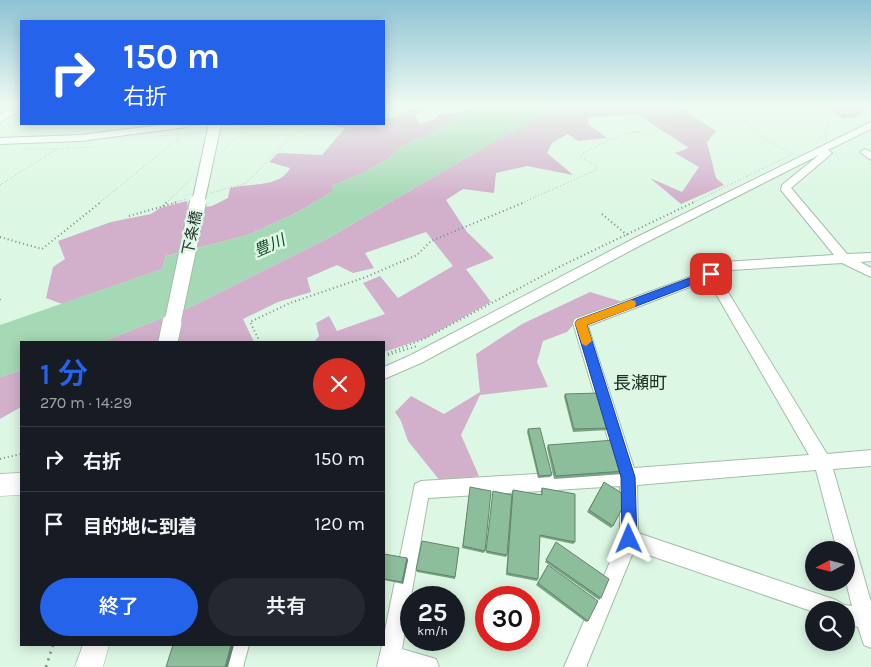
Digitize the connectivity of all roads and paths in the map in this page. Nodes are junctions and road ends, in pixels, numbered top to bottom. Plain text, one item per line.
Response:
1 (95, 136) edge
2 (182, 136) edge
3 (214, 136) edge
4 (292, 136) edge
5 (621, 136) edge
6 (762, 136) edge
7 (820, 136) edge
8 (825, 136) edge
9 (846, 136) edge
10 (0, 141) edge
11 (94, 147) dead end
12 (821, 147) junction
13 (22, 149) dead end
14 (57, 149) junction
15 (0, 185) edge
16 (209, 193) dead end
17 (190, 198) dead end
18 (602, 214) dead end
19 (129, 216) dead end
20 (627, 235) junction
21 (0, 237) edge
22 (871, 258) edge
23 (844, 259) junction
24 (711, 274) junction
25 (871, 274) edge
26 (0, 299) edge
27 (0, 303) edge
28 (168, 341) edge
29 (260, 341) edge
30 (385, 355) edge
31 (385, 373) edge
32 (20, 454) edge
33 (871, 458) edge
34 (0, 459) edge
35 (822, 461) junction
36 (628, 477) junction
37 (20, 484) edge
38 (0, 485) edge
39 (629, 539) junction
40 (810, 601) edge
41 (855, 619) edge
42 (869, 626) edge
43 (53, 646) edge
44 (96, 646) edge
45 (238, 646) edge
46 (389, 653) edge
47 (46, 667) edge
48 (89, 667) edge
49 (232, 667) edge
50 (428, 667) edge
51 (575, 667) edge

1 - 10 street
2 - 21 path
3 - 28 main road, 下条橋, bridge
4 - 16 path
5 - 29 path
6 - 20 path
7 - 12 path
8 - 12 path
9 - 12 street
11 - 14 path
12 - 23 street
12 - 31 street
13 - 14 path
14 - 15 path
17 - 19 path
18 - 20 path
20 - 30 path
22 - 23 street
23 - 24 street
23 - 25 street
24 - 35 street
24 - 36 street
26 - 27 path
32 - 34 path
33 - 35 street
35 - 36 street
35 - 42 street
36 - 39 street
36 - 46 street
37 - 38 main road
39 - 40 street
39 - 51 street
41 - 42 street
43 - 47 path
44 - 48 main road
45 - 49 street
46 - 50 street

